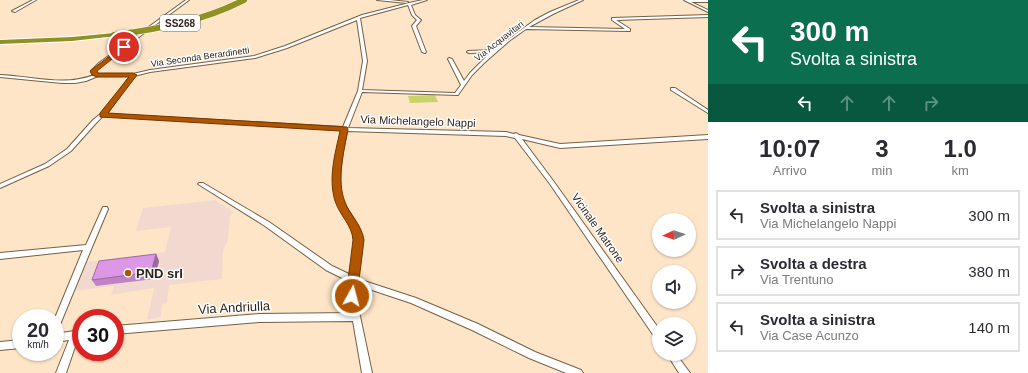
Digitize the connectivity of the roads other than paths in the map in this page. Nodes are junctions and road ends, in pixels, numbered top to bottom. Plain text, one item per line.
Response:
1 (35, 0) edge
2 (188, 0) edge
3 (244, 0) edge
4 (378, 0) edge
5 (426, 0) edge
6 (582, 0) edge
7 (685, 0) edge
8 (708, 0) edge
9 (409, 2) edge
10 (708, 10) edge
11 (14, 11) dead end
12 (708, 16) edge
13 (358, 18) junction
14 (527, 28) junction
15 (0, 42) edge
16 (495, 51) junction
17 (424, 52) dead end
18 (469, 52) dead end
19 (450, 58) dead end
20 (97, 75) junction
21 (133, 75) junction
22 (0, 76) edge
23 (463, 84) junction
24 (673, 89) dead end
25 (360, 91) junction
26 (708, 112) edge
27 (103, 115) junction
28 (344, 129) junction
29 (516, 136) junction
30 (708, 136) edge
31 (201, 184) dead end
32 (0, 186) edge
33 (105, 209) dead end
34 (88, 247) junction
35 (0, 256) edge
36 (353, 280) junction
37 (62, 309) edge
38 (355, 316) junction
39 (652, 326) edge
40 (124, 329) edge
41 (12, 345) edge
42 (0, 346) edge
43 (72, 348) edge
44 (676, 361) edge
45 (61, 373) edge
46 (367, 373) edge
47 (578, 373) edge
48 (685, 373) edge

1 - 11 street
2 - 20 street
3 - 15 highway, SS268, bridge
4 - 9 street
5 - 9 street
6 - 14 street, Via Acquavitari
7 - 8 street
7 - 10 street
9 - 13 street, Via Seconda Berardinetti
9 - 17 street
12 - 14 street
13 - 21 street, Via Seconda Berardinetti
13 - 25 street
14 - 16 street, Via Acquavitari
16 - 18 street
16 - 23 street, Via Acquavitari
19 - 23 street
20 - 21 street, Via Seconda Berardinetti
20 - 22 street, Via Seconda Berardinetti
21 - 27 street
23 - 25 street, Via Acquavitari
24 - 26 street
25 - 28 street
27 - 28 street, Via Michelangelo Nappi
27 - 32 street
28 - 29 street, Via Michelangelo Nappi
28 - 36 street
29 - 30 street, Via Michelangelo Nappi
29 - 39 street, Vicinale Matrone
31 - 36 street
33 - 34 street
34 - 35 street
34 - 37 street
36 - 38 street
36 - 47 street
38 - 40 street, Via Andriulla
38 - 46 street
41 - 42 street
43 - 45 street
44 - 48 street

